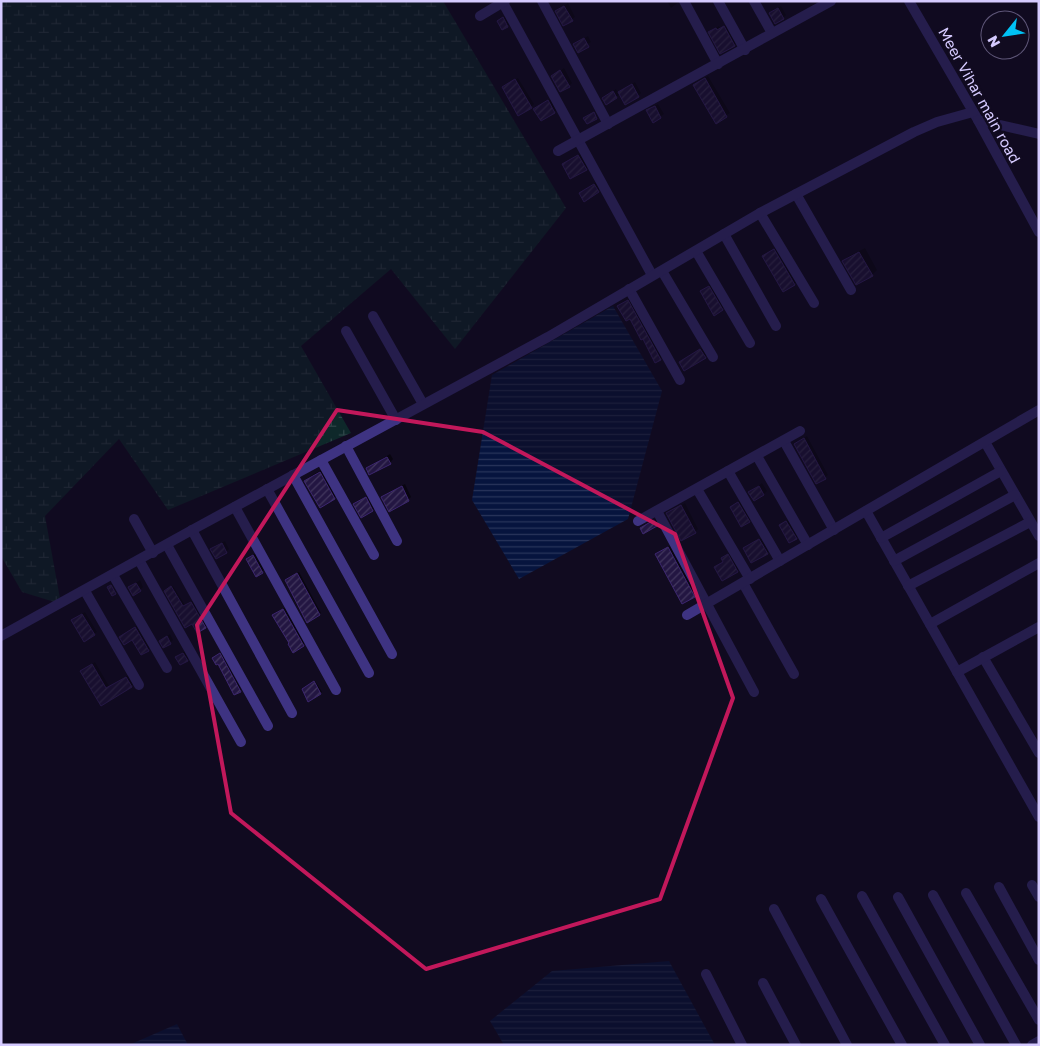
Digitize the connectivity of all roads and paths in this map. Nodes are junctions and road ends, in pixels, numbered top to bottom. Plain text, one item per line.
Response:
1 (542, 1) edge
2 (684, 1) edge
3 (718, 1) edge
4 (754, 1) edge
5 (830, 1) edge
6 (908, 1) edge
7 (503, 2) edge
8 (480, 16) dead end
9 (772, 33) junction
10 (745, 50) junction
11 (718, 64) junction
12 (976, 116) junction
13 (608, 124) junction
14 (1039, 134) edge
15 (579, 141) junction
16 (558, 151) dead end
17 (796, 194) junction
18 (760, 213) junction
19 (1039, 232) edge
20 (724, 234) junction
21 (696, 251) junction
22 (662, 271) junction
23 (652, 275) junction
24 (630, 289) junction
25 (851, 290) dead end
26 (814, 303) dead end
27 (373, 316) dead end
28 (776, 326) dead end
29 (346, 331) dead end
30 (750, 343) dead end
31 (713, 357) dead end
32 (680, 380) dead end
33 (423, 404) junction
34 (1039, 410) edge
35 (396, 420) junction
36 (800, 431) dead end
37 (784, 441) junction
38 (985, 442) junction
39 (346, 446) junction
40 (756, 456) junction
41 (321, 460) junction
42 (728, 471) junction
43 (1001, 471) junction
44 (293, 475) junction
45 (267, 489) junction
46 (697, 489) junction
47 (1015, 496) junction
48 (234, 507) junction
49 (657, 510) junction
50 (866, 511) junction
51 (134, 520) dead end
52 (638, 521) dead end
53 (1030, 522) junction
54 (192, 530) junction
55 (834, 530) junction
56 (1039, 536) edge
57 (881, 538) junction
58 (398, 541) dead end
59 (167, 545) junction
60 (808, 545) junction
61 (153, 552) junction
62 (374, 555) dead end
63 (139, 560) junction
64 (780, 561) junction
65 (894, 562) junction
66 (1039, 563) edge
67 (113, 575) junction
68 (746, 581) junction
69 (908, 586) junction
70 (85, 591) junction
71 (708, 604) junction
72 (688, 615) dead end
73 (930, 624) junction
74 (1039, 627) edge
75 (1, 636) edge
76 (392, 654) dead end
77 (983, 657) junction
78 (167, 668) dead end
79 (957, 672) junction
80 (369, 673) dead end
81 (794, 674) dead end
82 (139, 685) dead end
83 (336, 690) dead end
84 (754, 692) dead end
85 (292, 713) dead end
86 (268, 726) dead end
87 (241, 742) dead end
88 (1039, 753) edge
89 (1037, 810) edge
90 (1032, 884) dead end
91 (999, 887) dead end
92 (966, 893) dead end
93 (933, 895) dead end
94 (862, 896) dead end
95 (898, 897) dead end
96 (1039, 897) edge
97 (821, 899) dead end
98 (774, 910) dead end
99 (1039, 960) edge
100 (706, 974) dead end
101 (763, 983) dead end
102 (1039, 1020) edge
103 (1039, 1041) edge
104 (742, 1045) edge
105 (796, 1045) edge
106 (847, 1045) edge
107 (902, 1045) edge
108 (945, 1045) edge
109 (980, 1045) edge
110 (1016, 1045) edge
111 (1032, 1045) edge

1 - 13 street
2 - 11 street
3 - 10 street
4 - 9 street
5 - 9 street
6 - 12 street, Meer Vihar main road
7 - 8 street
7 - 15 street
9 - 10 street
10 - 11 street
11 - 13 street
12 - 14 street
12 - 17 street
12 - 19 street, Meer Vihar main road
13 - 15 street
15 - 16 street
15 - 23 street
17 - 18 street
17 - 25 street
18 - 20 street
18 - 26 street
20 - 21 street
20 - 28 street
21 - 22 street
21 - 30 street
22 - 23 street
22 - 31 street
23 - 24 street
24 - 32 street
24 - 33 street
27 - 33 street
29 - 35 street
33 - 35 street
34 - 38 street
35 - 39 street
36 - 37 street
37 - 40 street
37 - 55 street
38 - 43 street
38 - 50 street
39 - 41 street
39 - 58 street
40 - 42 street
40 - 60 street
41 - 44 street
41 - 62 street
42 - 46 street
42 - 64 street
43 - 47 street
43 - 57 street
44 - 45 street
44 - 76 street
45 - 48 street
45 - 80 street
46 - 49 street
46 - 68 street
47 - 53 street
47 - 65 street
48 - 54 street
48 - 83 street
49 - 52 street
49 - 71 street
50 - 55 street
50 - 57 street
51 - 61 street
53 - 56 street
53 - 69 street
54 - 59 street
54 - 85 street
55 - 60 street
57 - 65 street
59 - 61 street
59 - 86 street
60 - 64 street
61 - 63 street
63 - 67 street
63 - 87 street
64 - 68 street
65 - 69 street
66 - 73 street
67 - 70 street
67 - 78 street
68 - 71 street
68 - 81 street
69 - 73 street
70 - 75 street
70 - 82 street
71 - 72 street
71 - 84 street
73 - 79 street
74 - 77 street
77 - 79 street
77 - 88 street
79 - 89 street
90 - 96 street
91 - 99 street
92 - 102 street
93 - 110 street
94 - 108 street
95 - 109 street
97 - 107 street
98 - 106 street
100 - 104 street
101 - 105 street
103 - 111 street

